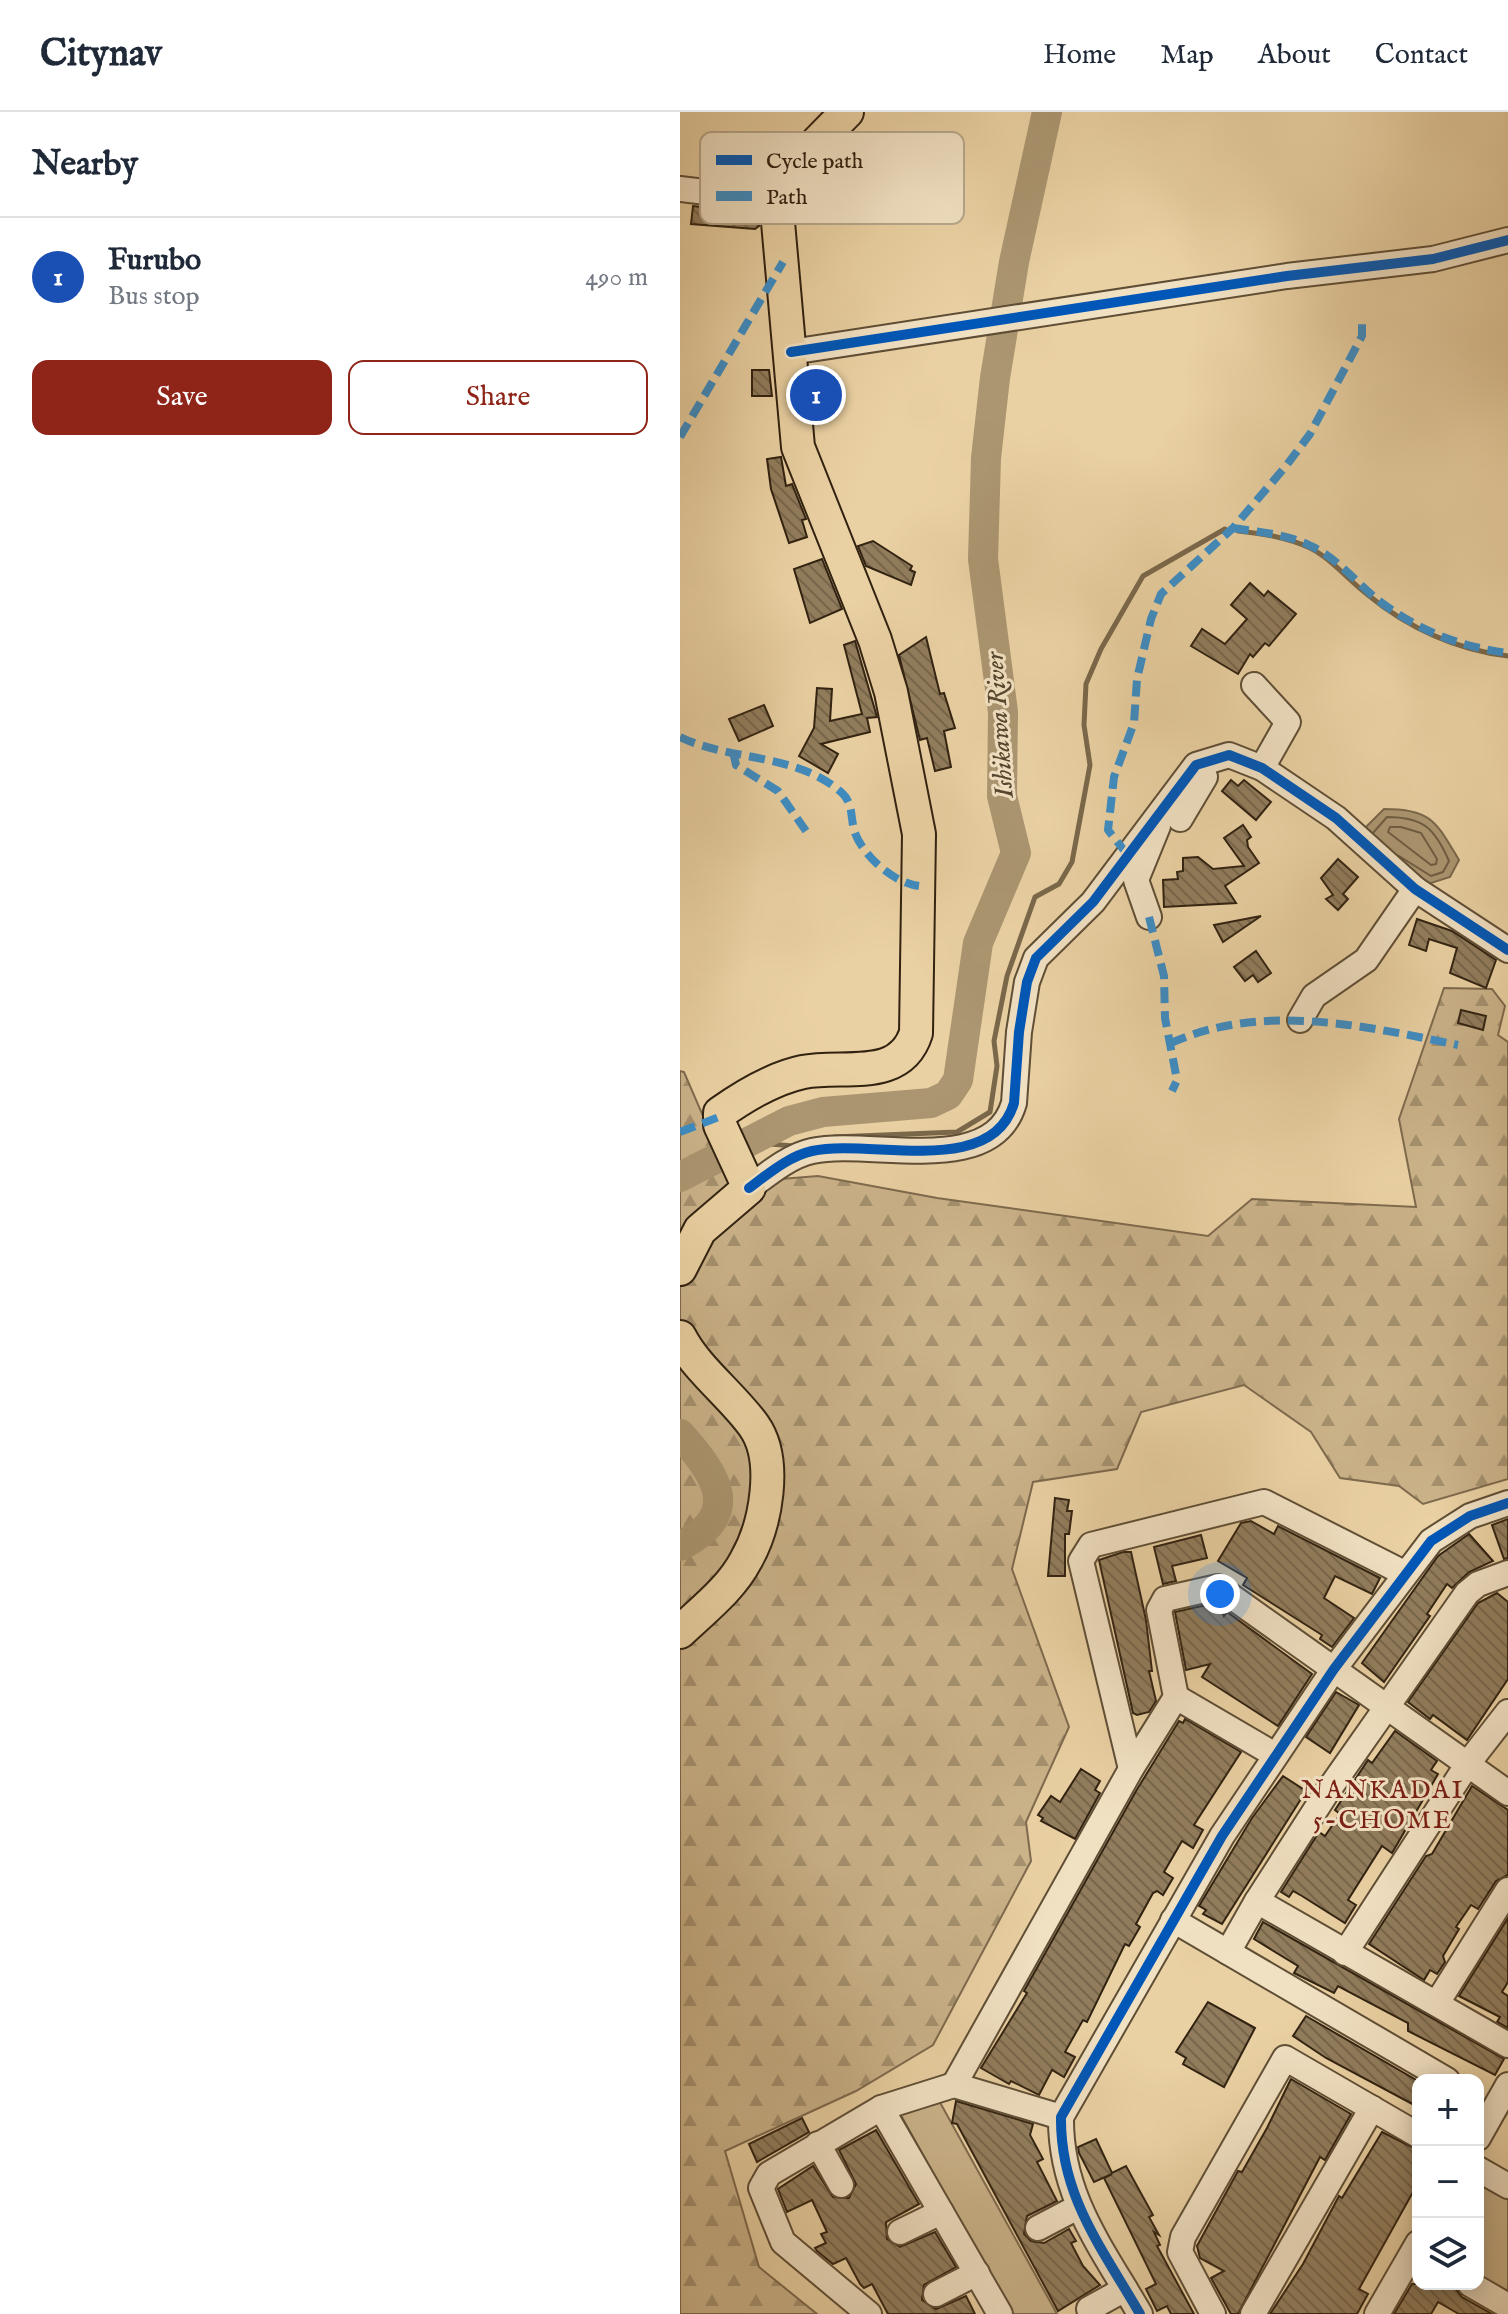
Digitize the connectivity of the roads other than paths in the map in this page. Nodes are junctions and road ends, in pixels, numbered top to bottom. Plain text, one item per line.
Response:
1 (847, 112) edge
2 (826, 132) edge
3 (680, 189) edge
4 (700, 191) edge
5 (781, 224) edge
6 (1508, 240) edge
7 (791, 352) junction
8 (1254, 685) dead end
9 (1262, 768) junction
10 (1171, 814) junction
11 (1415, 889) junction
12 (1149, 917) dead end
13 (1508, 950) edge
14 (1300, 1020) dead end
15 (747, 1185) junction
16 (680, 1269) edge
17 (680, 1337) edge
18 (1508, 1503) edge
19 (1404, 1573) junction
20 (1508, 1573) edge
21 (680, 1632) edge
22 (1334, 1669) junction
23 (1176, 1697) junction
24 (1386, 1705) junction
25 (1508, 1712) edge
26 (1275, 1755) junction
27 (1469, 1762) junction
28 (1131, 1769) junction
29 (1508, 1793) edge
30 (1508, 1890) edge
31 (1257, 1901) junction
32 (1173, 1920) junction
33 (1228, 1952) junction
34 (1345, 1953) junction
35 (1437, 2003) junction
36 (1508, 2045) edge
37 (1437, 2074) edge
38 (954, 2085) junction
39 (1508, 2085) edge
40 (1494, 2107) edge
41 (881, 2108) junction
42 (1372, 2108) junction
43 (1061, 2117) junction
44 (1484, 2126) edge
45 (1412, 2131) edge
46 (818, 2144) junction
47 (1484, 2172) edge
48 (841, 2185) dead end
49 (1508, 2186) edge
50 (1078, 2207) junction
51 (941, 2212) junction
52 (1038, 2228) dead end
53 (900, 2232) dead end
54 (1412, 2257) edge
55 (977, 2273) junction
56 (1125, 2289) junction
57 (1478, 2290) edge
58 (936, 2294) dead end
59 (1501, 2307) edge
60 (1089, 2309) dead end
61 (869, 2314) edge
62 (1000, 2314) edge
63 (1140, 2314) edge
64 (1213, 2314) edge
65 (1253, 2314) edge
66 (1377, 2314) edge

1 - 2 main road
3 - 4 street
5 - 7 main road
6 - 7 street
7 - 15 main road
8 - 9 street
9 - 10 street
9 - 11 street
10 - 12 street
10 - 15 street
11 - 13 street
11 - 14 street
15 - 16 main road
17 - 21 main road
18 - 19 street
19 - 22 street
19 - 28 street
20 - 24 street
22 - 23 street
22 - 24 street
22 - 26 street
23 - 26 street
23 - 28 street
24 - 27 street
24 - 31 street
25 - 27 street
26 - 32 street
27 - 29 street
27 - 34 street
28 - 38 street
30 - 35 street
31 - 33 street
31 - 34 street
32 - 33 street
32 - 43 street
33 - 37 street
34 - 35 street
35 - 36 street
38 - 41 street
38 - 43 street
39 - 40 street
40 - 44 street
41 - 46 street
41 - 51 street
42 - 45 street
42 - 64 street
42 - 65 street
43 - 50 street
46 - 48 street
46 - 61 street
47 - 49 street
50 - 52 street
50 - 56 street
51 - 53 street
51 - 55 street
54 - 66 street
55 - 58 street
55 - 62 street
56 - 60 street
56 - 63 street
57 - 59 street

